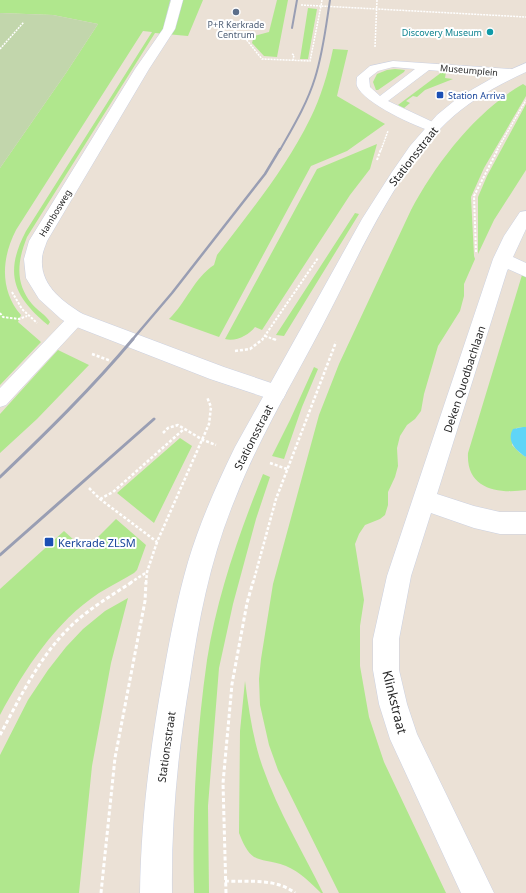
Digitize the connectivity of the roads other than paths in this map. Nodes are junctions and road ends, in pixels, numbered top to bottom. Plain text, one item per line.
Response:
1 (177, 0) edge
2 (427, 66) junction
3 (526, 67) edge
4 (511, 73) junction
5 (380, 102) junction
6 (434, 128) junction
7 (526, 216) edge
8 (500, 265) junction
9 (526, 271) edge
10 (76, 318) junction
11 (276, 392) junction
12 (0, 400) edge
13 (425, 500) junction
14 (526, 523) edge
15 (156, 893) edge
16 (478, 893) edge

1 - 10 street, Hambosweg
2 - 4 lane, Museumplein
2 - 5 lane, Museumplein
2 - 5 lane, Museumplein
3 - 4 street, Stationsstraat
4 - 6 street, Stationsstraat
5 - 6 lane
6 - 11 street, Stationsstraat
7 - 8 street, Deken Quodbachlaan
8 - 9 street
8 - 13 street, Deken Quodbachlaan
10 - 11 street, Hambosweg
10 - 12 lane
11 - 15 street, Stationsstraat
13 - 14 street
13 - 16 street, Klinkstraat

